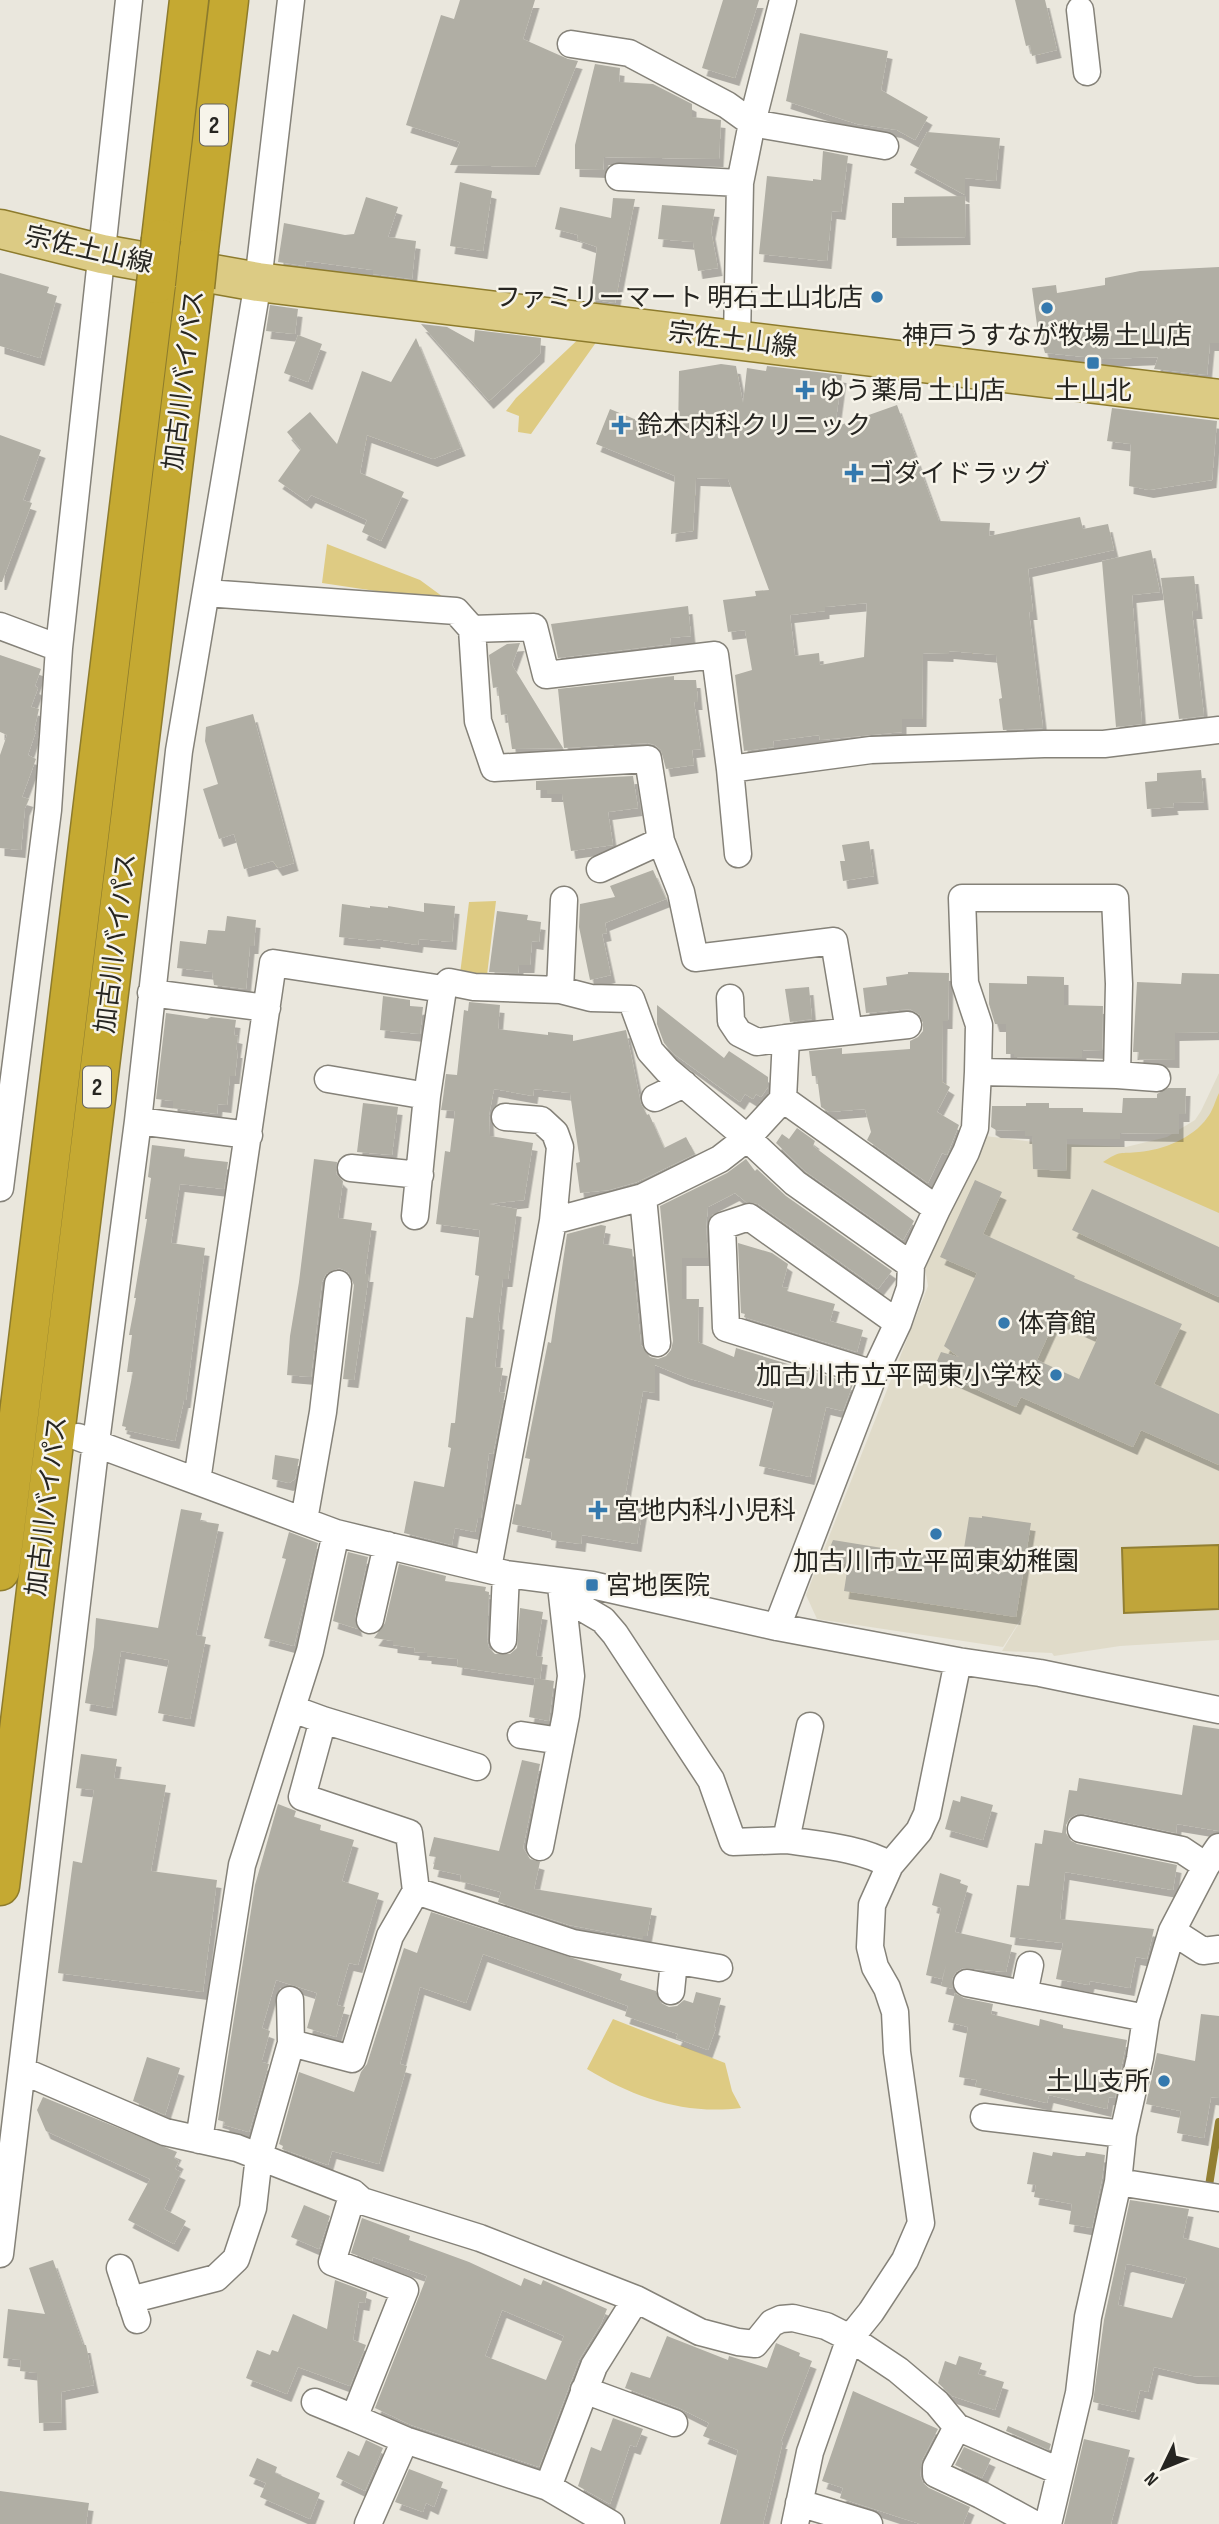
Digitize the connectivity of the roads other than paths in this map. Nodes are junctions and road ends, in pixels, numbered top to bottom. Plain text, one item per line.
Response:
1 (129, 0) edge
2 (188, 0) edge
3 (229, 0) edge
4 (291, 0) edge
5 (783, 0) edge
6 (1080, 10) dead end
7 (571, 44) dead end
8 (1087, 72) dead end
9 (752, 123) junction
10 (885, 146) dead end
11 (619, 177) dead end
12 (740, 183) junction
13 (0, 229) edge
14 (102, 254) junction
15 (258, 282) junction
16 (737, 340) junction
17 (1219, 399) edge
18 (206, 593) junction
19 (0, 626) edge
20 (472, 629) junction
21 (59, 648) junction
22 (1219, 730) edge
23 (730, 769) junction
24 (662, 841) junction
25 (738, 854) dead end
26 (600, 869) dead end
27 (564, 900) dead end
28 (443, 989) junction
29 (559, 990) junction
30 (151, 993) junction
31 (730, 998) dead end
32 (267, 1008) junction
33 (908, 1025) dead end
34 (849, 1031) junction
35 (786, 1038) junction
36 (978, 1072) junction
37 (1117, 1074) junction
38 (1157, 1078) dead end
39 (328, 1079) dead end
40 (684, 1084) junction
41 (428, 1096) junction
42 (655, 1098) dead end
43 (783, 1099) junction
44 (505, 1117) dead end
45 (138, 1121) junction
46 (249, 1135) junction
47 (747, 1138) junction
48 (351, 1168) dead end
49 (419, 1175) junction
50 (0, 1188) edge
51 (643, 1198) junction
52 (937, 1209) junction
53 (415, 1216) dead end
54 (553, 1221) junction
55 (911, 1265) junction
56 (338, 1284) dead end
57 (898, 1323) junction
58 (657, 1343) dead end
59 (874, 1374) junction
60 (87, 1439) junction
61 (198, 1481) junction
62 (304, 1521) junction
63 (336, 1533) junction
64 (387, 1545) junction
65 (0, 1571) edge
66 (497, 1571) junction
67 (560, 1581) junction
68 (370, 1620) dead end
69 (777, 1627) junction
70 (503, 1640) dead end
71 (958, 1661) junction
72 (293, 1709) junction
73 (1219, 1710) edge
74 (323, 1720) junction
75 (810, 1726) dead end
76 (521, 1735) dead end
77 (561, 1741) junction
78 (477, 1767) dead end
79 (1081, 1829) dead end
80 (786, 1840) junction
81 (540, 1847) dead end
82 (1213, 1856) edge
83 (890, 1865) junction
84 (0, 1886) edge
85 (416, 1891) junction
86 (1172, 1931) junction
87 (1219, 1949) edge
88 (674, 1961) junction
89 (1030, 1965) dead end
90 (719, 1968) dead end
91 (967, 1983) dead end
92 (671, 1991) dead end
93 (1024, 1994) junction
94 (290, 2000) dead end
95 (1146, 2018) junction
96 (291, 2043) junction
97 (23, 2071) junction
98 (984, 2117) dead end
99 (1123, 2134) junction
100 (199, 2140) junction
101 (259, 2156) junction
102 (1118, 2182) junction
103 (353, 2193) junction
104 (1219, 2198) edge
105 (0, 2254) edge
106 (120, 2268) dead end
107 (636, 2299) junction
108 (850, 2338) junction
109 (584, 2390) junction
110 (315, 2402) dead end
111 (354, 2418) junction
112 (674, 2423) dead end
113 (957, 2427) junction
114 (405, 2440) junction
115 (1059, 2471) junction
116 (548, 2487) junction
117 (797, 2514) edge
118 (368, 2524) edge
119 (611, 2524) edge
120 (869, 2524) edge
121 (1034, 2524) edge
122 (1048, 2524) edge

1 - 14 street
2 - 65 highway, 加古川バイパス / 2, bridge
3 - 84 highway, 加古川バイパス / 2, bridge
4 - 15 street
5 - 9 street
6 - 8 street
7 - 9 street
9 - 10 street
9 - 12 street
11 - 12 street
12 - 16 street
13 - 14 main road, 宗佐土山線
14 - 15 main road, 宗佐土山線
14 - 21 street
15 - 16 main road, 宗佐土山線
15 - 18 street
16 - 17 main road, 宗佐土山線
18 - 20 street
18 - 30 street
19 - 21 street
20 - 23 street
20 - 24 street
21 - 50 street
22 - 23 street
23 - 25 street
24 - 26 street
24 - 34 street
27 - 29 street
28 - 29 street
28 - 32 street
28 - 41 street
29 - 40 street
30 - 32 street
30 - 45 street
31 - 35 street
32 - 46 street
33 - 34 street
34 - 35 street
35 - 43 street
36 - 37 street
36 - 37 street
36 - 52 street
37 - 38 street
39 - 41 street
40 - 42 street
40 - 47 street
41 - 49 street
43 - 47 street
43 - 52 street
44 - 54 street
45 - 46 street
45 - 60 street
46 - 61 street
47 - 51 street
47 - 55 street
48 - 49 street
49 - 53 street
51 - 54 street
51 - 58 street
52 - 55 street
54 - 66 street
55 - 57 street
56 - 62 street
57 - 59 street
57 - 59 street
59 - 69 street
60 - 61 street
60 - 97 street
61 - 62 street
62 - 63 street
63 - 64 street
63 - 72 street
64 - 66 street
64 - 68 street
66 - 67 street
66 - 70 street
67 - 69 street
67 - 77 street
67 - 80 street
69 - 71 street
71 - 73 street
71 - 83 street
72 - 74 street
72 - 100 street
74 - 78 street
74 - 85 street
75 - 80 street
76 - 77 street
77 - 81 street
79 - 82 street
80 - 83 street
82 - 86 street
83 - 108 street
85 - 88 street
85 - 96 street
86 - 87 street
86 - 95 street
88 - 90 street
88 - 92 street
89 - 93 street
91 - 93 street
93 - 95 street
94 - 96 street
95 - 99 street
96 - 101 street
97 - 100 street
97 - 105 street
98 - 99 street
99 - 102 street
100 - 101 street
101 - 103 street
101 - 106 street
102 - 104 street
102 - 115 street
103 - 107 street
103 - 111 street
107 - 108 street
107 - 109 street
108 - 113 street
108 - 117 street
109 - 112 street
109 - 116 street
110 - 111 street
111 - 114 street
113 - 115 street
113 - 121 street
114 - 116 street
114 - 118 street
115 - 122 street
116 - 119 street
117 - 120 street

